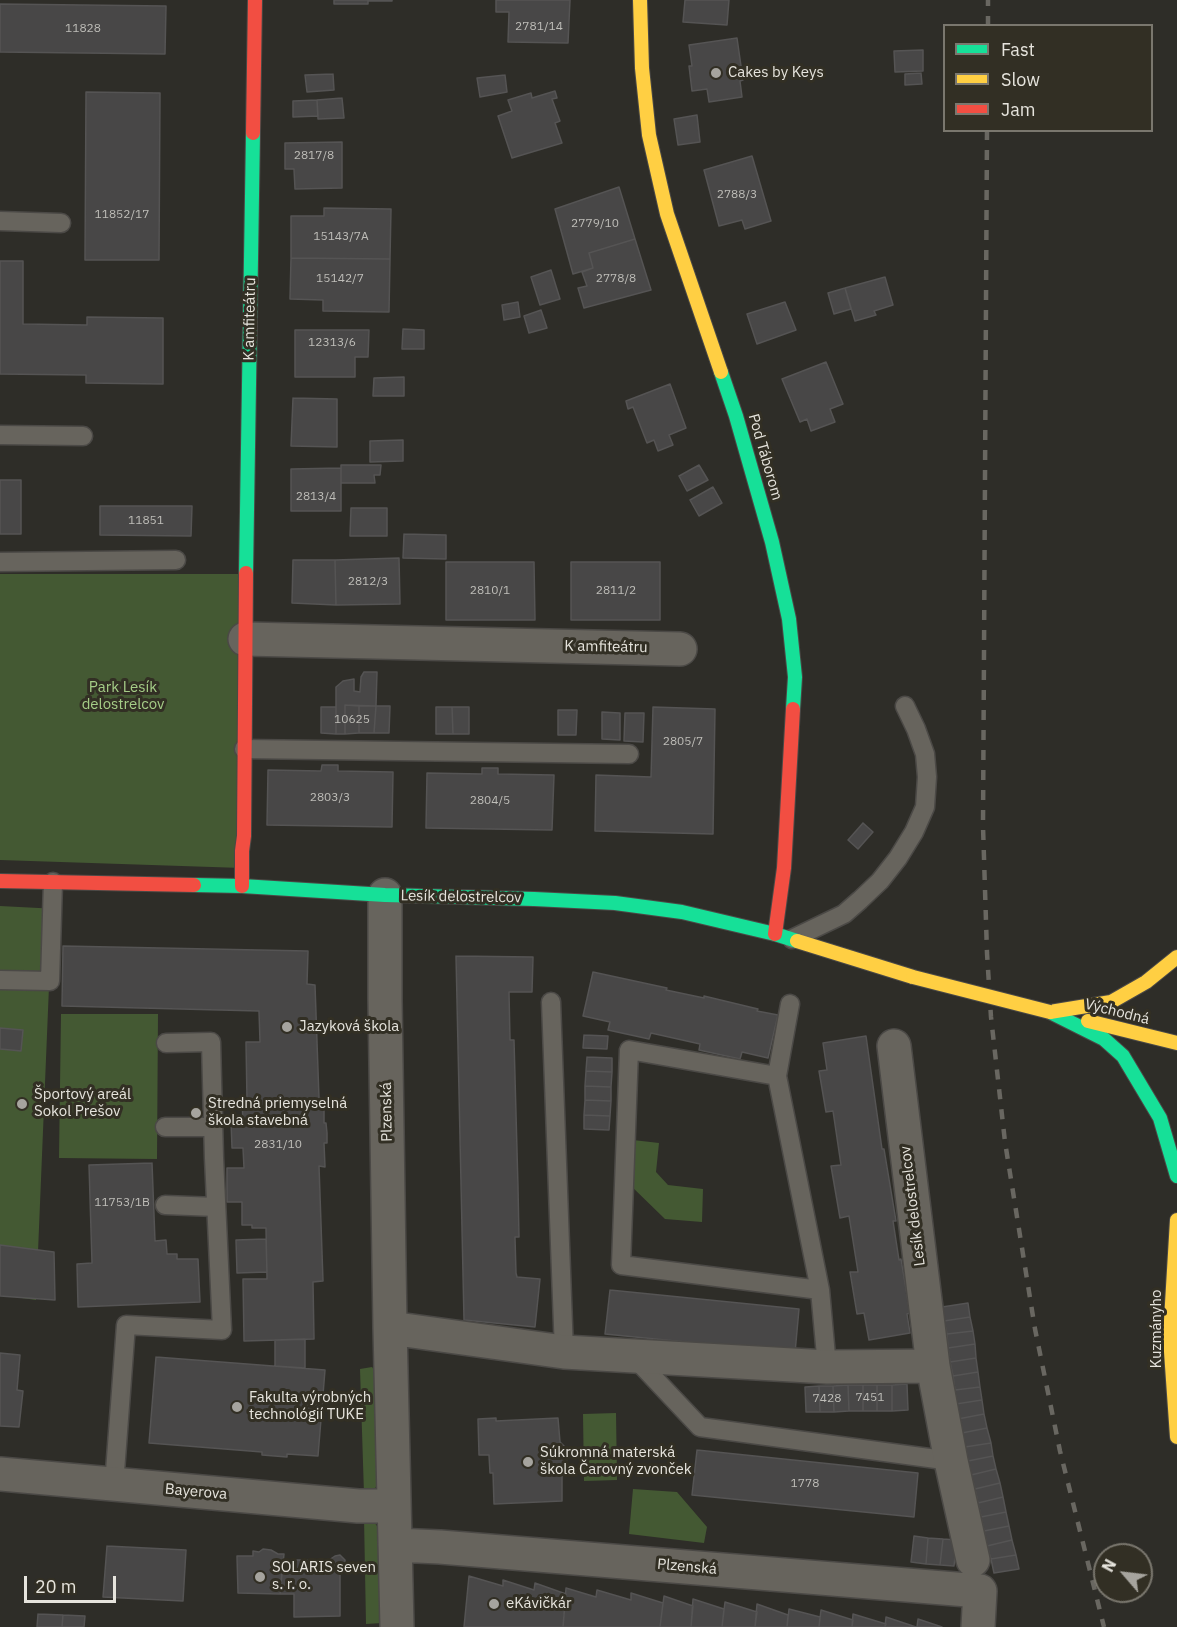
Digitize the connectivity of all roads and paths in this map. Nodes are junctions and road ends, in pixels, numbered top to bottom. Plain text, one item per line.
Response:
1 (255, 0) edge
2 (640, 0) edge
3 (0, 221) edge
4 (61, 223) dead end
5 (0, 435) edge
6 (83, 436) dead end
7 (176, 560) dead end
8 (0, 562) edge
9 (245, 639) junction
10 (680, 649) dead end
11 (904, 706) dead end
12 (244, 749) junction
13 (629, 754) dead end
14 (0, 881) edge
15 (53, 882) junction
16 (242, 886) junction
17 (385, 895) junction
18 (783, 936) junction
19 (1177, 957) edge
20 (0, 980) edge
21 (551, 1002) dead end
22 (790, 1004) dead end
23 (1076, 1017) junction
24 (166, 1043) dead end
25 (1177, 1043) edge
26 (894, 1046) dead end
27 (777, 1076) junction
28 (165, 1127) dead end
29 (213, 1127) junction
30 (1177, 1176) edge
31 (165, 1205) dead end
32 (216, 1207) junction
33 (1177, 1220) edge
34 (820, 1290) junction
35 (390, 1328) junction
36 (564, 1352) junction
37 (633, 1356) junction
38 (933, 1366) junction
39 (827, 1367) junction
40 (1177, 1437) edge
41 (951, 1461) junction
42 (0, 1474) edge
43 (114, 1485) junction
44 (393, 1506) junction
45 (395, 1545) junction
46 (976, 1575) junction
47 (397, 1627) edge
48 (978, 1627) edge

1 - 9 street, K amfiteátru
2 - 18 street, Pod Táborom
3 - 4 lane
5 - 6 lane
7 - 8 lane
9 - 10 street, K amfiteátru
9 - 12 street, K amfiteátru
11 - 18 lane
12 - 13 lane
12 - 16 street, K amfiteátru
14 - 15 street, Lesík delostrelcov
15 - 16 street, Lesík delostrelcov
15 - 20 lane
16 - 17 street, Lesík delostrelcov
17 - 18 street, Lesík delostrelcov
17 - 35 street, Plzenská
18 - 23 street, Lesík delostrelcov, bridge
19 - 23 street
21 - 36 lane
22 - 27 lane
23 - 25 street, Východná
23 - 30 street
24 - 29 lane
26 - 38 street, Lesík delostrelcov
27 - 34 lane
27 - 34 lane
28 - 29 lane
29 - 32 lane
31 - 32 lane
32 - 43 lane
33 - 40 street, Kuzmányho
34 - 39 lane
35 - 36 street
35 - 44 street, Plzenská
36 - 37 street
37 - 39 street
37 - 41 lane
38 - 39 street
38 - 41 street
41 - 46 street
42 - 43 street, Bayerova
43 - 44 street, Bayerova
44 - 45 street, Plzenská
45 - 46 street, Plzenská
45 - 47 street, Plzenská
46 - 48 street

